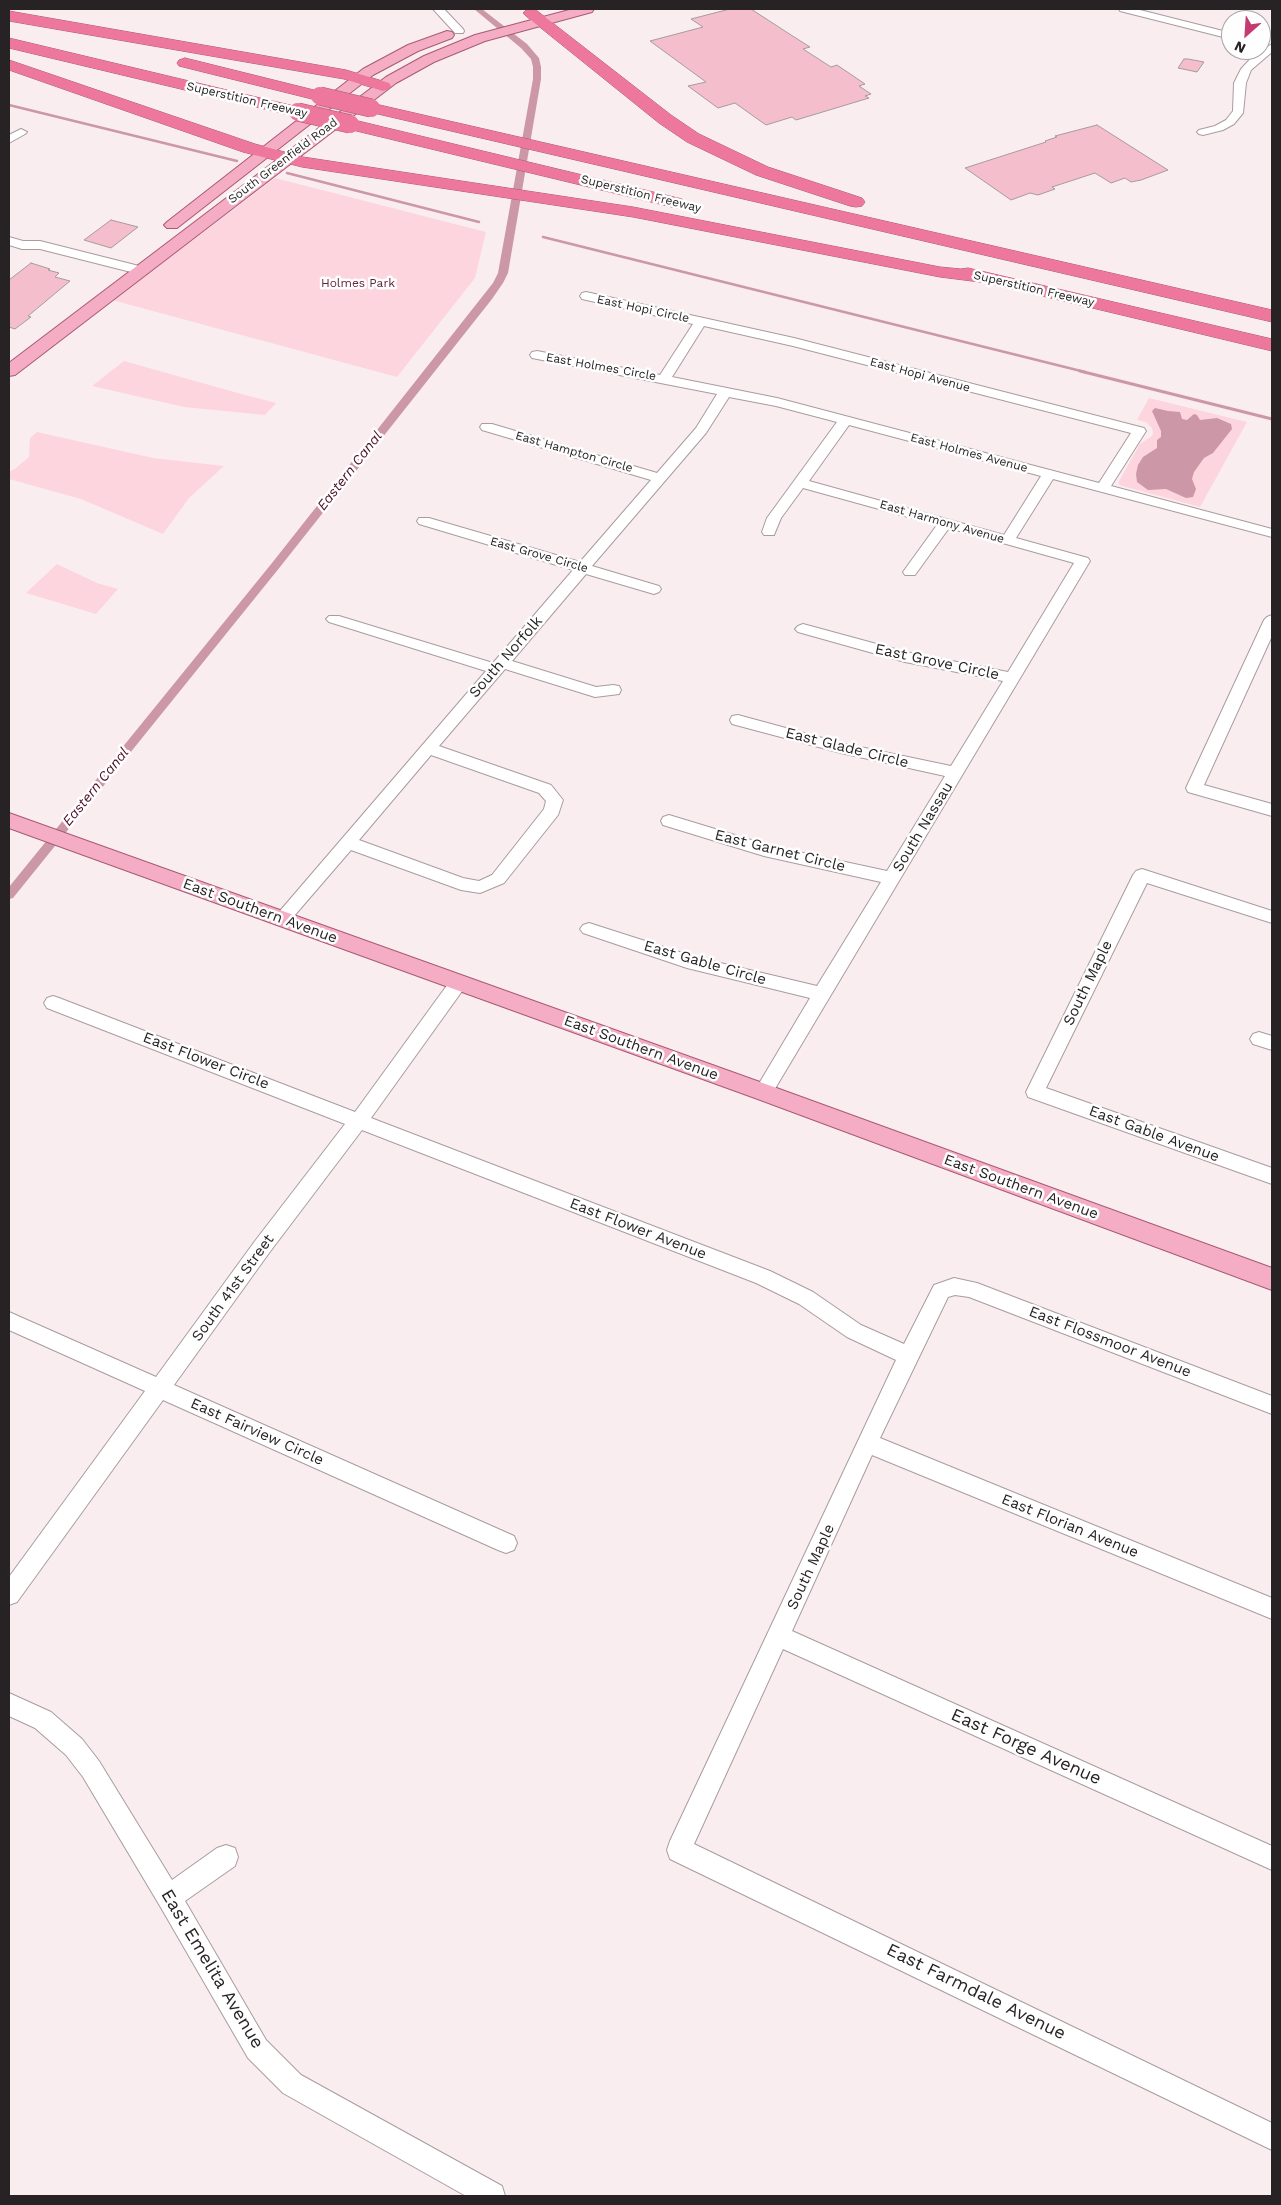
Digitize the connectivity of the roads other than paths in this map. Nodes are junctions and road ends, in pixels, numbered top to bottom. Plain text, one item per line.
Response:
1 (438, 9) edge
2 (587, 9) edge
3 (1124, 9) edge
4 (541, 14) edge
5 (9, 16) edge
6 (9, 21) edge
7 (459, 31) junction
8 (1221, 33) edge
9 (9, 43) edge
10 (1272, 46) edge
11 (9, 65) edge
12 (359, 78) junction
13 (382, 86) junction
14 (21, 132) dead end
15 (1203, 132) dead end
16 (9, 140) edge
17 (263, 152) junction
18 (288, 158) junction
19 (162, 234) dead end
20 (9, 241) edge
21 (128, 269) junction
22 (986, 278) junction
23 (586, 296) dead end
24 (1272, 315) edge
25 (701, 321) junction
26 (1272, 345) edge
27 (9, 352) edge
28 (537, 355) dead end
29 (9, 371) edge
30 (666, 378) junction
31 (725, 392) junction
32 (846, 420) junction
33 (487, 427) dead end
34 (1049, 474) junction
35 (660, 478) junction
36 (801, 483) junction
37 (1102, 489) junction
38 (424, 521) dead end
39 (946, 523) junction
40 (769, 532) dead end
41 (1272, 533) edge
42 (1007, 541) junction
43 (1083, 561) joint
44 (583, 568) junction
45 (910, 572) dead end
46 (654, 589) dead end
47 (334, 619) dead end
48 (1272, 620) edge
49 (803, 629) dead end
50 (498, 666) junction
51 (1014, 678) junction
52 (613, 690) dead end
53 (738, 720) dead end
54 (427, 748) junction
55 (956, 773) junction
56 (1272, 810) edge
57 (9, 820) edge
58 (669, 821) dead end
59 (347, 842) junction
60 (892, 878) junction
61 (1272, 917) edge
62 (282, 919) junction
63 (589, 929) dead end
64 (459, 982) junction
65 (822, 994) junction
66 (53, 1002) dead end
67 (763, 1092) junction
68 (1035, 1092) joint
69 (359, 1120) junction
70 (1272, 1176) edge
71 (1272, 1279) edge
72 (947, 1287) joint
73 (9, 1321) edge
74 (908, 1356) junction
75 (159, 1389) junction
76 (1272, 1405) edge
77 (868, 1443) junction
78 (506, 1543) dead end
79 (9, 1595) edge
80 (1272, 1610) edge
81 (779, 1636) junction
82 (9, 1704) edge
83 (679, 1850) joint
84 (226, 1857) dead end
85 (1272, 1858) edge
86 (169, 1897) junction
87 (1272, 2137) edge
88 (492, 2196) edge

1 - 7 street
2 - 4 main road, South Greenfield Road
3 - 8 street
4 - 7 main road, South Greenfield Road
4 - 13 main road, South Greenfield Road
4 - 24 highway
5 - 12 highway
6 - 24 highway, Superstition Freeway, bridge
7 - 12 main road, South Greenfield Road
9 - 22 highway, Superstition Freeway, bridge
10 - 15 street
11 - 17 highway
12 - 13 highway
12 - 17 main road, South Greenfield Road
13 - 18 main road, South Greenfield Road
14 - 16 street
17 - 18 highway
17 - 19 main road, South Greenfield Road
18 - 21 main road, South Greenfield Road
18 - 22 highway
20 - 21 street
21 - 27 main road, South Greenfield Road
21 - 29 main road, South Greenfield Road
22 - 26 highway, Superstition Freeway
23 - 25 street, East Hopi Circle
25 - 30 street
25 - 37 street, East Hopi Avenue
28 - 30 street, East Holmes Circle
30 - 31 street, East Holmes Avenue
31 - 32 street, East Holmes Avenue
31 - 35 street, South Norfolk
32 - 34 street, East Holmes Avenue
32 - 36 street
33 - 35 street, East Hampton Circle
34 - 37 street, East Holmes Avenue
34 - 42 street
35 - 44 street, South Norfolk
36 - 39 street, East Harmony Avenue
36 - 40 street
37 - 41 street, East Holmes Avenue
38 - 44 street, East Grove Circle
39 - 42 street, East Harmony Avenue
39 - 45 street
42 - 43 street, East Harmony Avenue
43 - 51 street, South Nassau
44 - 46 street, East Grove Circle
44 - 50 street, South Norfolk
47 - 50 street
48 - 56 street
49 - 51 street, East Grove Circle
50 - 52 street
50 - 54 street, South Norfolk
51 - 55 street, South Nassau
53 - 55 street, East Glade Circle
54 - 59 street, South Norfolk
54 - 59 street
55 - 60 street, South Nassau
57 - 62 main road, East Southern Avenue
58 - 60 street, East Garnet Circle
59 - 62 street, South Norfolk
60 - 65 street, South Nassau
61 - 68 street, South Maple
62 - 64 main road, East Southern Avenue
63 - 65 street, East Gable Circle
64 - 67 main road, East Southern Avenue
64 - 69 street, South 41st Street
65 - 67 street, South Nassau
66 - 69 street, East Flower Circle
67 - 71 main road, East Southern Avenue
68 - 70 street, East Gable Avenue
69 - 74 street, East Flower Avenue
69 - 75 street, South 41st Street
72 - 74 street, South Maple
72 - 76 street, East Flossmoor Avenue
73 - 75 street, East Fairview Circle
74 - 77 street, South Maple
75 - 78 street, East Fairview Circle
75 - 79 street, South 41st Street
77 - 80 street, East Florian Avenue
77 - 81 street, South Maple
81 - 83 street, South Maple
81 - 85 street, East Forge Avenue
82 - 86 street, East Emelita Avenue
83 - 87 street, East Farmdale Avenue
84 - 86 street
86 - 88 street, East Emelita Avenue

